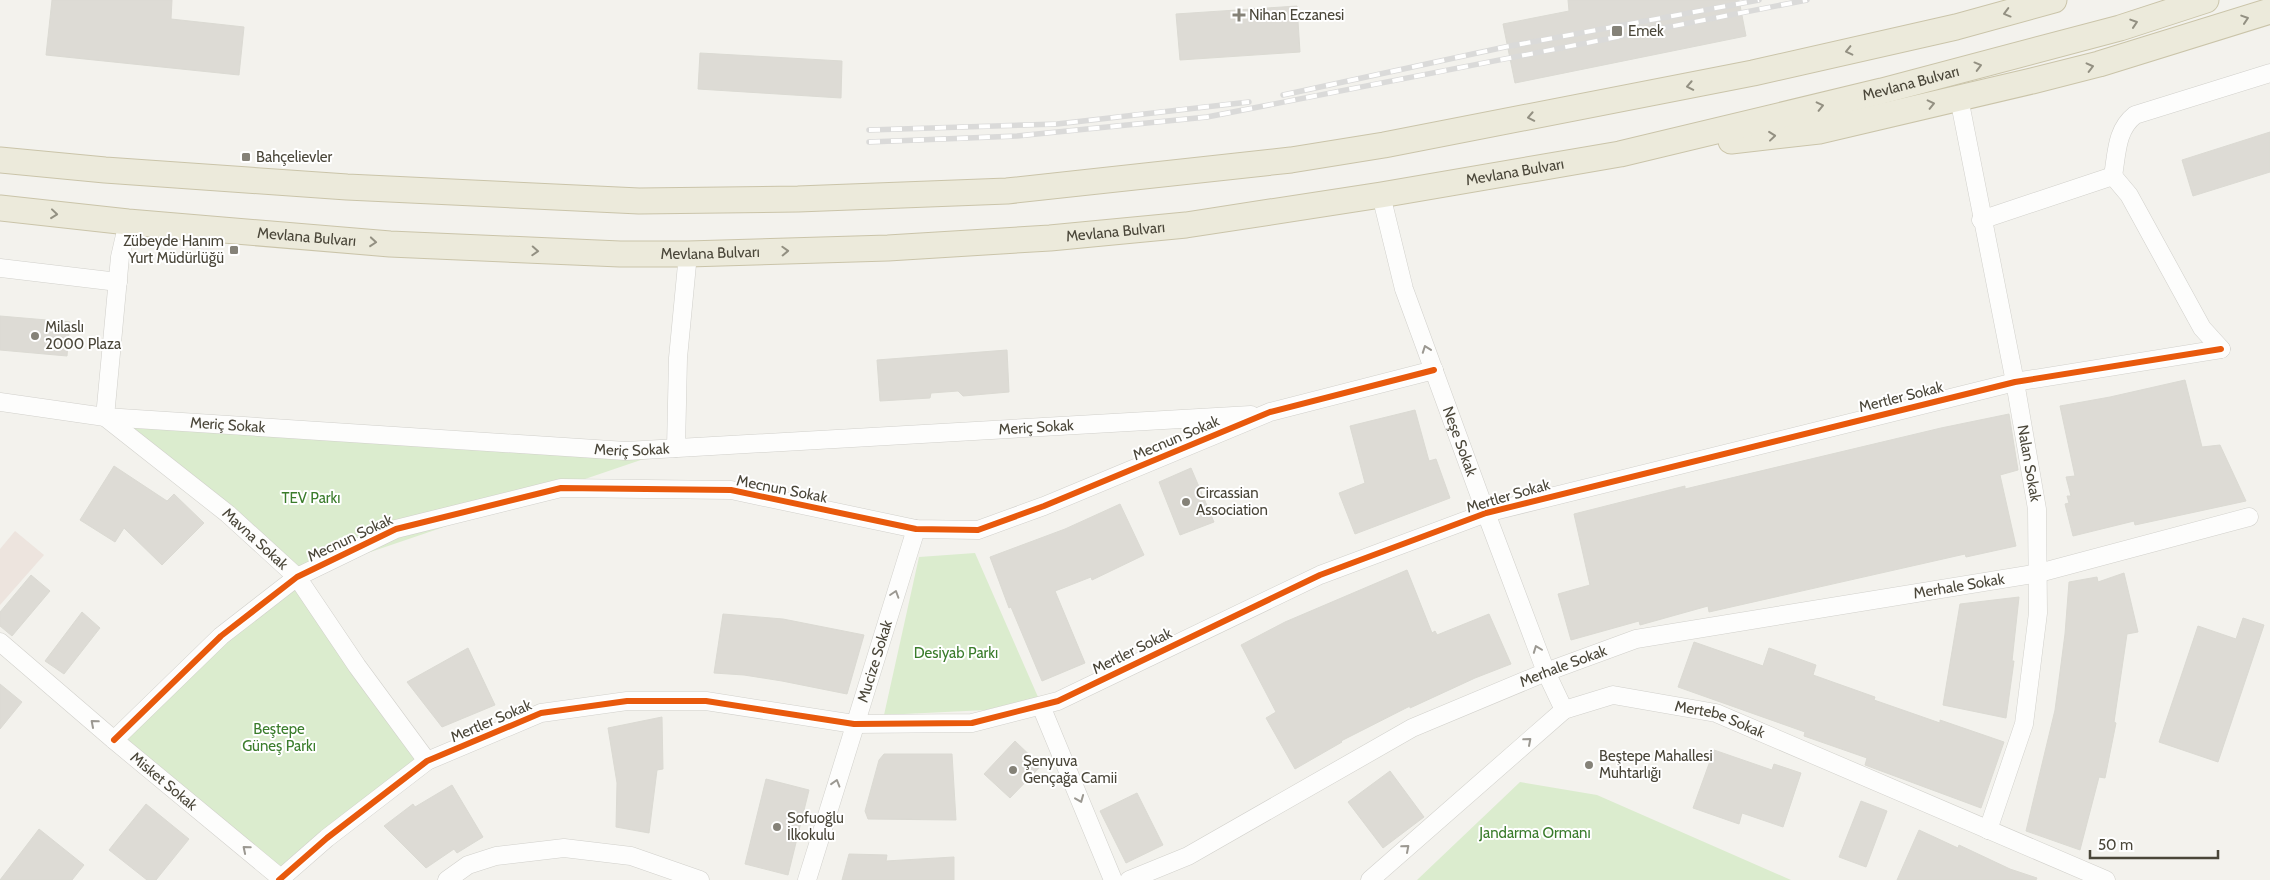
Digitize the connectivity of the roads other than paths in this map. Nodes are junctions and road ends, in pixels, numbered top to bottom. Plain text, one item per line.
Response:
1 (2054, 0) edge
2 (2206, 0) edge
3 (2270, 11) edge
4 (2270, 72) edge
5 (1959, 98) junction
6 (1620, 154) junction
7 (0, 160) edge
8 (2113, 176) junction
9 (1380, 195) junction
10 (2, 208) edge
11 (1981, 220) junction
12 (128, 222) junction
13 (688, 254) junction
14 (0, 268) edge
15 (118, 282) junction
16 (1434, 370) junction
17 (2015, 382) junction
18 (0, 402) edge
19 (1264, 414) junction
20 (105, 417) junction
21 (676, 448) junction
22 (1486, 513) junction
23 (2248, 517) dead end
24 (916, 529) junction
25 (2039, 572) junction
26 (297, 577) junction
27 (0, 642) edge
28 (1546, 672) junction
29 (1041, 706) junction
30 (1564, 710) junction
31 (854, 724) junction
32 (114, 740) junction
33 (427, 762) junction
34 (1988, 830) junction
35 (281, 879) edge
36 (447, 880) edge
37 (700, 880) edge
38 (807, 880) edge
39 (1113, 880) edge
40 (1129, 880) edge
41 (1370, 880) edge
42 (2106, 880) edge

1 -> 7 highway
6 -> 2 highway, Mevlana Bulvarı
5 -> 3 highway
4 - 8 street
6 -> 5 highway
5 - 11 street, Nalan Sokak
6 - 9 highway, Mevlana Bulvarı
8 - 11 street
8 - 17 street, Mertler Sokak
13 -> 9 highway, Mevlana Bulvarı
16 -> 9 street, Neşe Sokak
10 -> 12 highway, Mevlana Bulvarı
11 - 17 street, Nalan Sokak
12 -> 13 highway, Mevlana Bulvarı
12 - 15 street
13 - 21 street
14 - 15 street
15 - 20 street
16 - 19 street, Mecnun Sokak
16 - 22 street, Neşe Sokak
17 - 22 street, Mertler Sokak
17 - 25 street, Nalan Sokak
18 - 20 street, Meriç Sokak
19 - 21 street, Meriç Sokak
19 - 24 street, Mecnun Sokak
20 - 21 street, Meriç Sokak
20 - 26 street, Mavna Sokak
28 -> 22 street, Neşe Sokak
22 - 29 street, Mertler Sokak
23 - 25 street, Merhale Sokak
24 - 26 street, Mecnun Sokak
31 -> 24 street, Mucize Sokak
25 - 28 street, Merhale Sokak
25 - 34 street, Nalan Sokak
26 - 32 street, Mecnun Sokak
26 - 33 street, Mavna Sokak
32 -> 27 street, Misket Sokak
28 - 30 street, Neşe Sokak
28 - 40 street, Merhale Sokak
29 - 31 street, Mertler Sokak
29 -> 39 street
30 - 34 street, Mertebe Sokak
41 -> 30 street, Mertebe Sokak
31 - 33 street, Mertler Sokak
38 -> 31 street, Mucize Sokak
35 -> 32 street, Misket Sokak
33 - 35 street, Mertler Sokak
34 - 42 street, Mertebe Sokak
36 - 37 street

